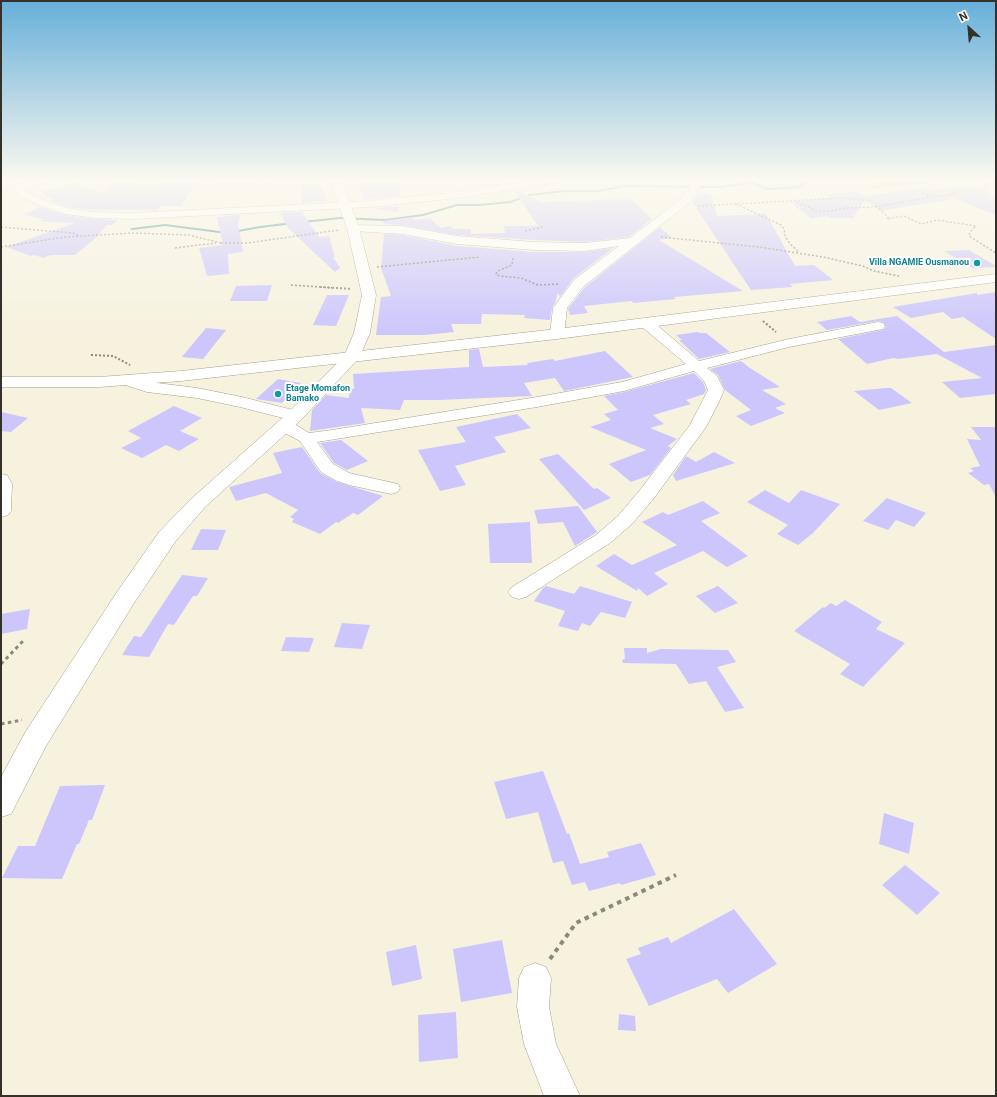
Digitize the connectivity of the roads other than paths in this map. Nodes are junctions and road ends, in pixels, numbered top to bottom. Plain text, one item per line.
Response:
1 (353, 231) edge
2 (409, 231) edge
3 (646, 231) edge
4 (632, 241) junction
5 (996, 278) edge
6 (646, 323) junction
7 (878, 326) dead end
8 (557, 334) junction
9 (351, 358) junction
10 (696, 366) junction
11 (128, 381) junction
12 (1, 382) edge
13 (290, 421) junction
14 (306, 438) junction
15 (1, 479) edge
16 (391, 488) dead end
17 (1, 511) edge
18 (519, 592) dead end
19 (1, 805) edge
20 (535, 978) road end
21 (563, 1096) edge

1 - 9 main road
2 - 4 street
3 - 4 street
4 - 8 street
5 - 6 main road
6 - 8 main road
6 - 10 street
7 - 10 street
8 - 9 main road
9 - 11 main road
9 - 13 main road
10 - 14 street
10 - 18 street
11 - 12 main road
11 - 13 street
13 - 14 street
13 - 19 main road
14 - 16 street
15 - 17 street
20 - 21 street

